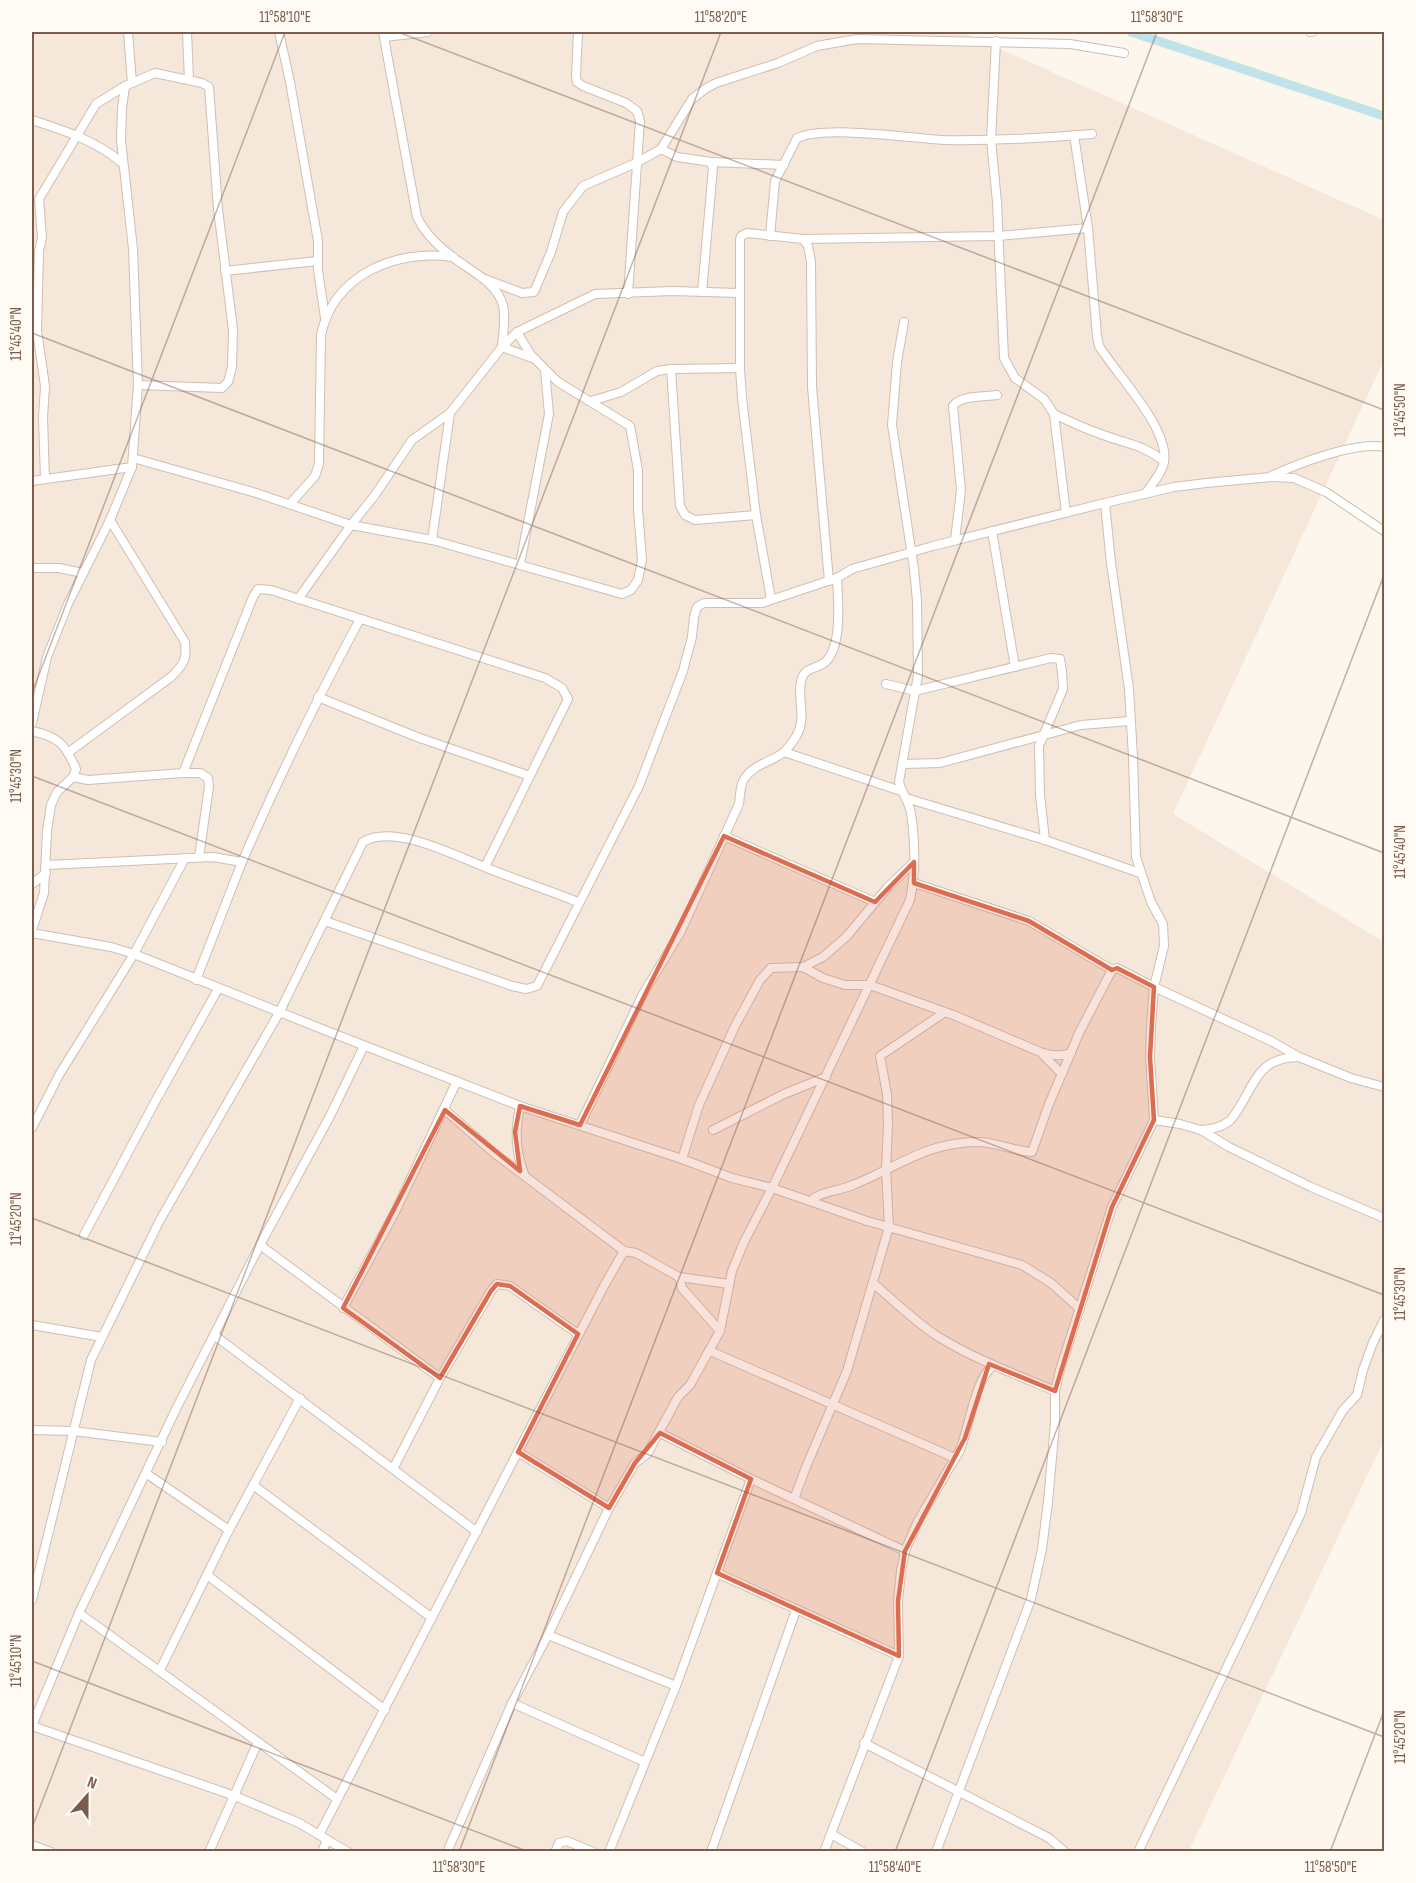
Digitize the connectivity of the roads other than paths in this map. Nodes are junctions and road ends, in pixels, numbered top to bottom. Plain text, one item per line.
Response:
1 (128, 32) edge
2 (187, 32) edge
3 (279, 32) edge
4 (428, 32) edge
5 (578, 32) edge
6 (383, 34) edge
7 (996, 41) junction
8 (1124, 53) dead end
9 (189, 80) junction
10 (129, 84) junction
11 (32, 120) edge
12 (1092, 134) dead end
13 (1074, 135) junction
14 (77, 136) junction
15 (991, 140) junction
16 (661, 149) junction
17 (638, 162) junction
18 (711, 162) junction
19 (123, 164) junction
20 (784, 165) junction
21 (35, 199) edge
22 (1088, 228) junction
23 (770, 236) junction
24 (998, 237) junction
25 (803, 239) junction
26 (453, 257) junction
27 (317, 261) junction
28 (35, 262) edge
29 (225, 271) junction
30 (482, 278) junction
31 (702, 291) junction
32 (739, 293) junction
33 (628, 294) junction
34 (325, 318) junction
35 (904, 322) dead end
36 (518, 332) junction
37 (502, 347) junction
38 (535, 359) junction
39 (740, 368) junction
40 (671, 369) junction
41 (545, 370) junction
42 (138, 385) junction
43 (997, 395) dead end
44 (591, 401) junction
45 (450, 413) junction
46 (1054, 414) junction
47 (1384, 447) edge
48 (1164, 461) junction
49 (132, 463) junction
50 (1271, 477) junction
51 (45, 479) junction
52 (32, 481) edge
53 (1146, 494) junction
54 (1105, 503) junction
55 (290, 504) junction
56 (1066, 513) junction
57 (756, 516) junction
58 (110, 520) junction
59 (351, 525) junction
60 (992, 531) junction
61 (1384, 531) edge
62 (432, 540) junction
63 (955, 540) junction
64 (911, 554) junction
65 (520, 564) junction
66 (32, 568) edge
67 (83, 573) junction
68 (833, 579) junction
69 (298, 599) junction
70 (771, 599) junction
71 (360, 619) junction
72 (1014, 667) junction
73 (886, 684) dead end
74 (915, 691) junction
75 (318, 697) junction
76 (1130, 722) junction
77 (32, 723) edge
78 (32, 731) edge
79 (1045, 733) junction
80 (69, 752) junction
81 (784, 752) junction
82 (903, 764) junction
83 (183, 772) junction
84 (74, 773) junction
85 (530, 776) junction
86 (903, 794) junction
87 (724, 836) junction
88 (1045, 840) junction
89 (199, 857) junction
90 (185, 858) junction
91 (242, 862) junction
92 (914, 862) junction
93 (485, 867) junction
94 (46, 869) junction
95 (1140, 873) junction
96 (914, 883) junction
97 (32, 884) edge
98 (578, 902) junction
99 (875, 902) junction
100 (32, 905) edge
101 (39, 913) junction
102 (325, 921) junction
103 (32, 932) edge
104 (134, 954) junction
105 (803, 967) junction
106 (1112, 970) junction
107 (196, 980) junction
108 (870, 986) junction
109 (1154, 987) junction
110 (218, 989) junction
111 (945, 1012) junction
112 (279, 1013) junction
113 (364, 1046) junction
114 (1040, 1052) junction
115 (1071, 1053) junction
116 (1299, 1057) junction
117 (1062, 1074) junction
118 (826, 1077) junction
119 (457, 1081) junction
120 (1384, 1087) edge
121 (520, 1106) junction
122 (445, 1110) junction
123 (1154, 1120) junction
124 (580, 1125) junction
125 (32, 1128) edge
126 (713, 1130) dead end
127 (1201, 1130) junction
128 (682, 1159) junction
129 (886, 1169) junction
130 (524, 1174) junction
131 (772, 1188) junction
132 (811, 1201) junction
133 (1384, 1218) edge
134 (889, 1227) junction
135 (84, 1235) dead end
136 (260, 1245) junction
137 (624, 1251) junction
138 (679, 1276) junction
139 (873, 1283) junction
140 (729, 1284) junction
141 (343, 1308) junction
142 (1080, 1309) junction
143 (1384, 1320) edge
144 (32, 1325) edge
145 (720, 1331) junction
146 (578, 1334) junction
147 (214, 1335) junction
148 (102, 1337) junction
149 (710, 1351) junction
150 (993, 1366) junction
151 (440, 1378) junction
152 (1054, 1391) junction
153 (300, 1398) junction
154 (832, 1404) junction
155 (32, 1430) edge
156 (73, 1431) junction
157 (660, 1433) junction
158 (162, 1442) junction
159 (518, 1452) junction
160 (955, 1458) junction
161 (393, 1469) junction
162 (147, 1474) junction
163 (751, 1479) junction
164 (253, 1485) junction
165 (794, 1499) junction
166 (609, 1508) junction
167 (229, 1530) junction
168 (477, 1532) junction
169 (905, 1551) junction
170 (717, 1573) junction
171 (207, 1575) junction
172 (32, 1600) edge
173 (796, 1610) junction
174 (79, 1612) junction
175 (432, 1618) junction
176 (548, 1635) junction
177 (899, 1656) junction
178 (160, 1670) junction
179 (676, 1686) junction
180 (512, 1703) junction
181 (385, 1710) junction
182 (32, 1726) edge
183 (258, 1742) junction
184 (864, 1743) junction
185 (645, 1762) junction
186 (960, 1791) junction
187 (235, 1796) junction
188 (337, 1799) junction
189 (831, 1834) junction
190 (323, 1838) junction
191 (32, 1845) edge
192 (51, 1851) edge
193 (209, 1851) edge
194 (322, 1851) edge
195 (348, 1851) edge
196 (447, 1851) edge
197 (555, 1851) edge
198 (593, 1851) edge
199 (609, 1851) edge
200 (711, 1851) edge
201 (824, 1851) edge
202 (863, 1851) edge
203 (936, 1851) edge
204 (1065, 1851) edge
205 (1138, 1851) edge

1 - 10 street
2 - 9 street
3 - 27 street
4 - 6 street
5 - 17 street
6 - 26 street
7 - 8 street
7 - 15 street
7 - 16 street
9 - 10 street
9 - 29 street
10 - 14 street
10 - 19 street
11 - 14 street
12 - 13 street
13 - 15 street
13 - 22 street
14 - 19 street
14 - 21 street
15 - 20 street
15 - 24 street
16 - 17 street
16 - 18 street
17 - 30 street
17 - 33 street
18 - 20 street
18 - 31 street
19 - 42 street
20 - 23 street
21 - 28 street
22 - 24 street
22 - 48 street
23 - 25 street
23 - 32 street
24 - 25 street
24 - 46 street
25 - 68 street
26 - 30 street
26 - 34 street
27 - 29 street
27 - 34 street
28 - 51 street
29 - 42 street
30 - 37 street
31 - 32 street
31 - 33 street
32 - 39 street
33 - 36 street
34 - 55 street
35 - 64 street
36 - 37 street
36 - 38 street
37 - 38 street
37 - 45 street
38 - 41 street
39 - 40 street
39 - 57 street
40 - 44 street
40 - 57 street
41 - 44 street
41 - 65 street
42 - 49 street
43 - 63 street
44 - 65 street
45 - 59 street
45 - 62 street
46 - 48 street
46 - 56 street
47 - 50 street
48 - 53 street
49 - 51 street
49 - 55 street
49 - 58 street
50 - 53 street
50 - 61 street
51 - 52 street
53 - 54 street
54 - 56 street
54 - 76 street
55 - 59 street
56 - 60 street
57 - 70 street
58 - 67 street
58 - 80 street
59 - 62 street
59 - 69 street
60 - 63 street
60 - 72 street
62 - 65 street
63 - 64 street
64 - 68 street
64 - 74 street
66 - 67 street
67 - 77 street
68 - 70 street
68 - 81 street
69 - 71 street
69 - 83 street
70 - 98 street
71 - 75 street
71 - 85 street
72 - 74 street
72 - 79 street
73 - 74 street
74 - 82 street
75 - 85 street
75 - 91 street
76 - 79 street
76 - 95 street
78 - 80 street
79 - 82 street
79 - 88 street
80 - 84 street
81 - 86 street
81 - 87 street
82 - 86 street
83 - 84 street
83 - 89 street
84 - 94 street
85 - 93 street
86 - 88 street
86 - 92 street
87 - 99 street
87 - 124 street
88 - 95 street
89 - 90 street
89 - 91 street
90 - 94 street
90 - 104 street
91 - 107 street
92 - 96 street
92 - 99 street
93 - 98 street
93 - 102 street
94 - 97 street
94 - 101 street
95 - 109 street
96 - 106 street
96 - 108 street
98 - 102 street
99 - 105 street
100 - 101 street
101 - 103 street
102 - 112 street
103 - 104 street
104 - 107 street
104 - 125 street
105 - 108 street
105 - 128 street
106 - 109 street
106 - 115 street
107 - 110 street
108 - 111 street
108 - 118 street
109 - 116 street
109 - 123 street
110 - 112 street
110 - 135 street
111 - 114 street
111 - 129 street
112 - 113 street
112 - 148 street
113 - 119 street
113 - 136 street
114 - 115 street
114 - 117 street
115 - 117 street
116 - 120 street
116 - 127 street
117 - 129 street
118 - 126 street
118 - 131 street
119 - 121 street
119 - 122 street
121 - 124 street
121 - 130 street
122 - 130 street
122 - 141 street
123 - 127 street
123 - 142 street
124 - 128 street
127 - 133 street
128 - 131 street
129 - 132 street
129 - 134 street
130 - 137 street
131 - 132 street
131 - 140 street
132 - 134 street
134 - 139 street
134 - 142 street
136 - 141 street
136 - 147 street
137 - 138 street
137 - 146 street
138 - 140 street
138 - 145 street
139 - 150 street
139 - 154 street
140 - 145 street
141 - 151 street
142 - 152 street
143 - 205 street
144 - 148 street
145 - 149 street
146 - 151 street
146 - 159 street
147 - 153 street
147 - 158 street
148 - 156 street
149 - 154 street
149 - 157 street
150 - 152 street
150 - 160 street
151 - 161 street
152 - 186 street
153 - 161 street
153 - 164 street
154 - 160 street
154 - 165 street
155 - 156 street
156 - 158 street
156 - 172 street
157 - 163 street
157 - 166 street
158 - 162 street
159 - 166 street
159 - 168 street
160 - 169 street
161 - 168 street
162 - 167 street
162 - 174 street
163 - 165 street
163 - 170 street
164 - 167 street
164 - 175 street
165 - 169 street
166 - 176 street
167 - 171 street
168 - 175 street
169 - 177 street
170 - 173 street
170 - 179 street
171 - 178 street
171 - 181 street
173 - 177 street
173 - 200 street
174 - 178 street
174 - 182 street
175 - 181 street
176 - 179 street
176 - 180 street
177 - 184 street
178 - 183 street
179 - 185 street
180 - 185 street
180 - 196 street
181 - 188 street
182 - 187 street
183 - 187 street
183 - 188 street
184 - 186 street
184 - 189 street
185 - 199 street
186 - 203 street
186 - 204 street
187 - 190 street
187 - 193 street
188 - 190 street
189 - 201 street
189 - 202 street
190 - 194 street
190 - 195 street
191 - 192 street
197 - 198 street

